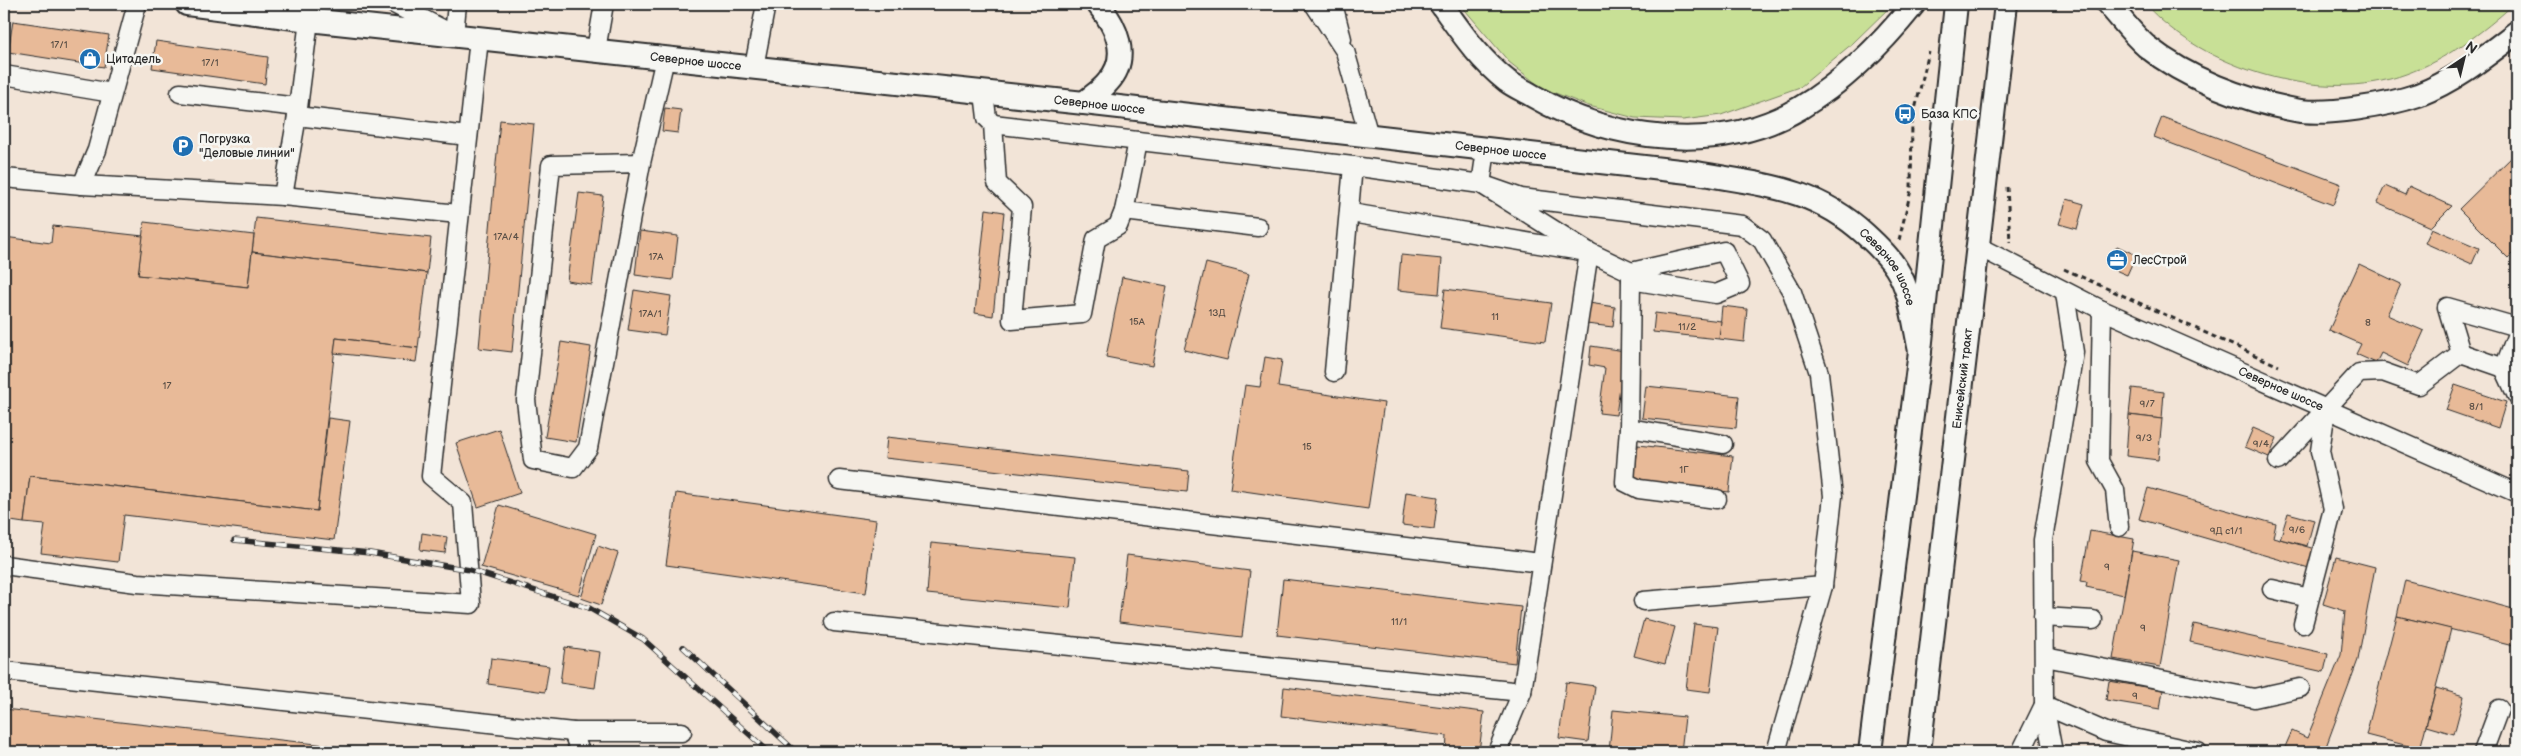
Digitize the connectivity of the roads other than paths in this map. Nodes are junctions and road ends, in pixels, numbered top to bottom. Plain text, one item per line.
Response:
1 (137, 4) edge
2 (187, 4) edge
3 (394, 4) edge
4 (457, 4) edge
5 (604, 4) edge
6 (766, 4) edge
7 (1098, 4) edge
8 (1314, 4) edge
9 (1333, 4) edge
10 (1441, 4) edge
11 (1914, 4) edge
12 (1956, 4) edge
13 (2006, 4) edge
14 (2108, 4) edge
15 (309, 20) junction
16 (2517, 32) edge
17 (454, 36) junction
18 (478, 39) junction
19 (596, 50) junction
20 (1345, 51) junction
21 (665, 58) junction
22 (754, 68) junction
23 (4, 75) edge
24 (984, 92) junction
25 (112, 93) junction
26 (180, 93) dead end
27 (1084, 103) junction
28 (298, 111) junction
29 (993, 124) junction
30 (468, 136) junction
31 (1369, 136) junction
32 (1138, 141) junction
33 (1486, 150) junction
34 (641, 163) junction
35 (1353, 166) junction
36 (4, 178) edge
37 (1481, 184) junction
38 (82, 185) junction
39 (283, 196) junction
40 (1124, 211) junction
41 (1350, 213) junction
42 (458, 214) junction
43 (1258, 227) dead end
44 (1977, 246) junction
45 (1589, 252) junction
46 (1631, 276) junction
47 (2065, 293) junction
48 (2102, 310) junction
49 (2517, 327) edge
50 (2517, 334) edge
51 (1920, 351) junction
52 (2461, 354) junction
53 (2504, 368) junction
54 (1334, 372) dead end
55 (2517, 396) edge
56 (2326, 410) junction
57 (1629, 428) junction
58 (1723, 444) dead end
59 (2278, 461) dead end
60 (839, 480) dead end
61 (2513, 489) edge
62 (1717, 499) dead end
63 (2119, 527) dead end
64 (1541, 563) junction
65 (4, 565) edge
66 (1822, 586) junction
67 (2272, 588) dead end
68 (2309, 598) junction
69 (1643, 601) dead end
70 (2043, 618) junction
71 (2093, 620) dead end
72 (834, 622) dead end
73 (2303, 624) dead end
74 (2045, 657) junction
75 (4, 671) edge
76 (2300, 688) dead end
77 (1522, 692) junction
78 (2044, 705) junction
79 (2499, 709) dead end
80 (573, 732) junction
81 (682, 732) dead end
82 (580, 752) edge
83 (1497, 752) edge
84 (1776, 752) edge
85 (1870, 752) edge
86 (1919, 752) edge
87 (2021, 752) edge
88 (2053, 752) edge
89 (2198, 752) edge
90 (2482, 752) edge

1 - 25 street
2 - 15 main road, Северное шоссе
3 - 17 street
4 - 17 street
5 - 19 street
6 - 22 street
7 - 27 main road
8 - 20 street
9 - 20 street
10 - 11 main road
12 - 51 main road
13 - 44 main road, Енисейский тракт
14 - 16 main road
15 - 17 main road, Северное шоссе
15 - 28 street
17 - 18 main road, Северное шоссе
18 - 19 main road, Северное шоссе
18 - 30 street
19 - 21 main road, Северное шоссе
20 - 31 street
21 - 22 main road, Северное шоссе
21 - 34 street
22 - 24 main road, Северное шоссе
23 - 25 street
24 - 27 main road, Северное шоссе
24 - 29 street
25 - 38 street
26 - 28 street
27 - 31 main road, Северное шоссе
28 - 30 street
28 - 39 street
29 - 32 street
29 - 40 street
30 - 42 street
31 - 33 main road, Северное шоссе
32 - 35 street
32 - 40 street
33 - 37 street
33 - 51 main road, Северное шоссе
34 - 34 street
35 - 37 street
35 - 41 street
36 - 38 street
37 - 45 street
37 - 66 street
38 - 39 street
39 - 42 street
40 - 43 street
41 - 45 street
41 - 54 street
42 - 65 street
44 - 47 street, Северное шоссе
44 - 86 main road, Енисейский тракт
45 - 46 street
45 - 64 street
46 - 46 street
46 - 57 street
47 - 48 street, Северное шоссе
47 - 70 street
48 - 56 street, Северное шоссе
48 - 63 street
49 - 52 street
50 - 53 street
51 - 85 main road
52 - 53 street
52 - 56 street
53 - 55 street
56 - 59 street
56 - 61 street, Северное шоссе
56 - 68 street
57 - 58 street
57 - 62 street
60 - 64 street
64 - 77 street
66 - 69 street
66 - 84 street
67 - 68 street
68 - 73 street
70 - 71 street
70 - 74 street
72 - 77 street
74 - 76 street
74 - 78 street
75 - 80 street
77 - 83 street
78 - 87 street
78 - 88 street
78 - 89 street
79 - 90 street
80 - 81 street
80 - 82 street

